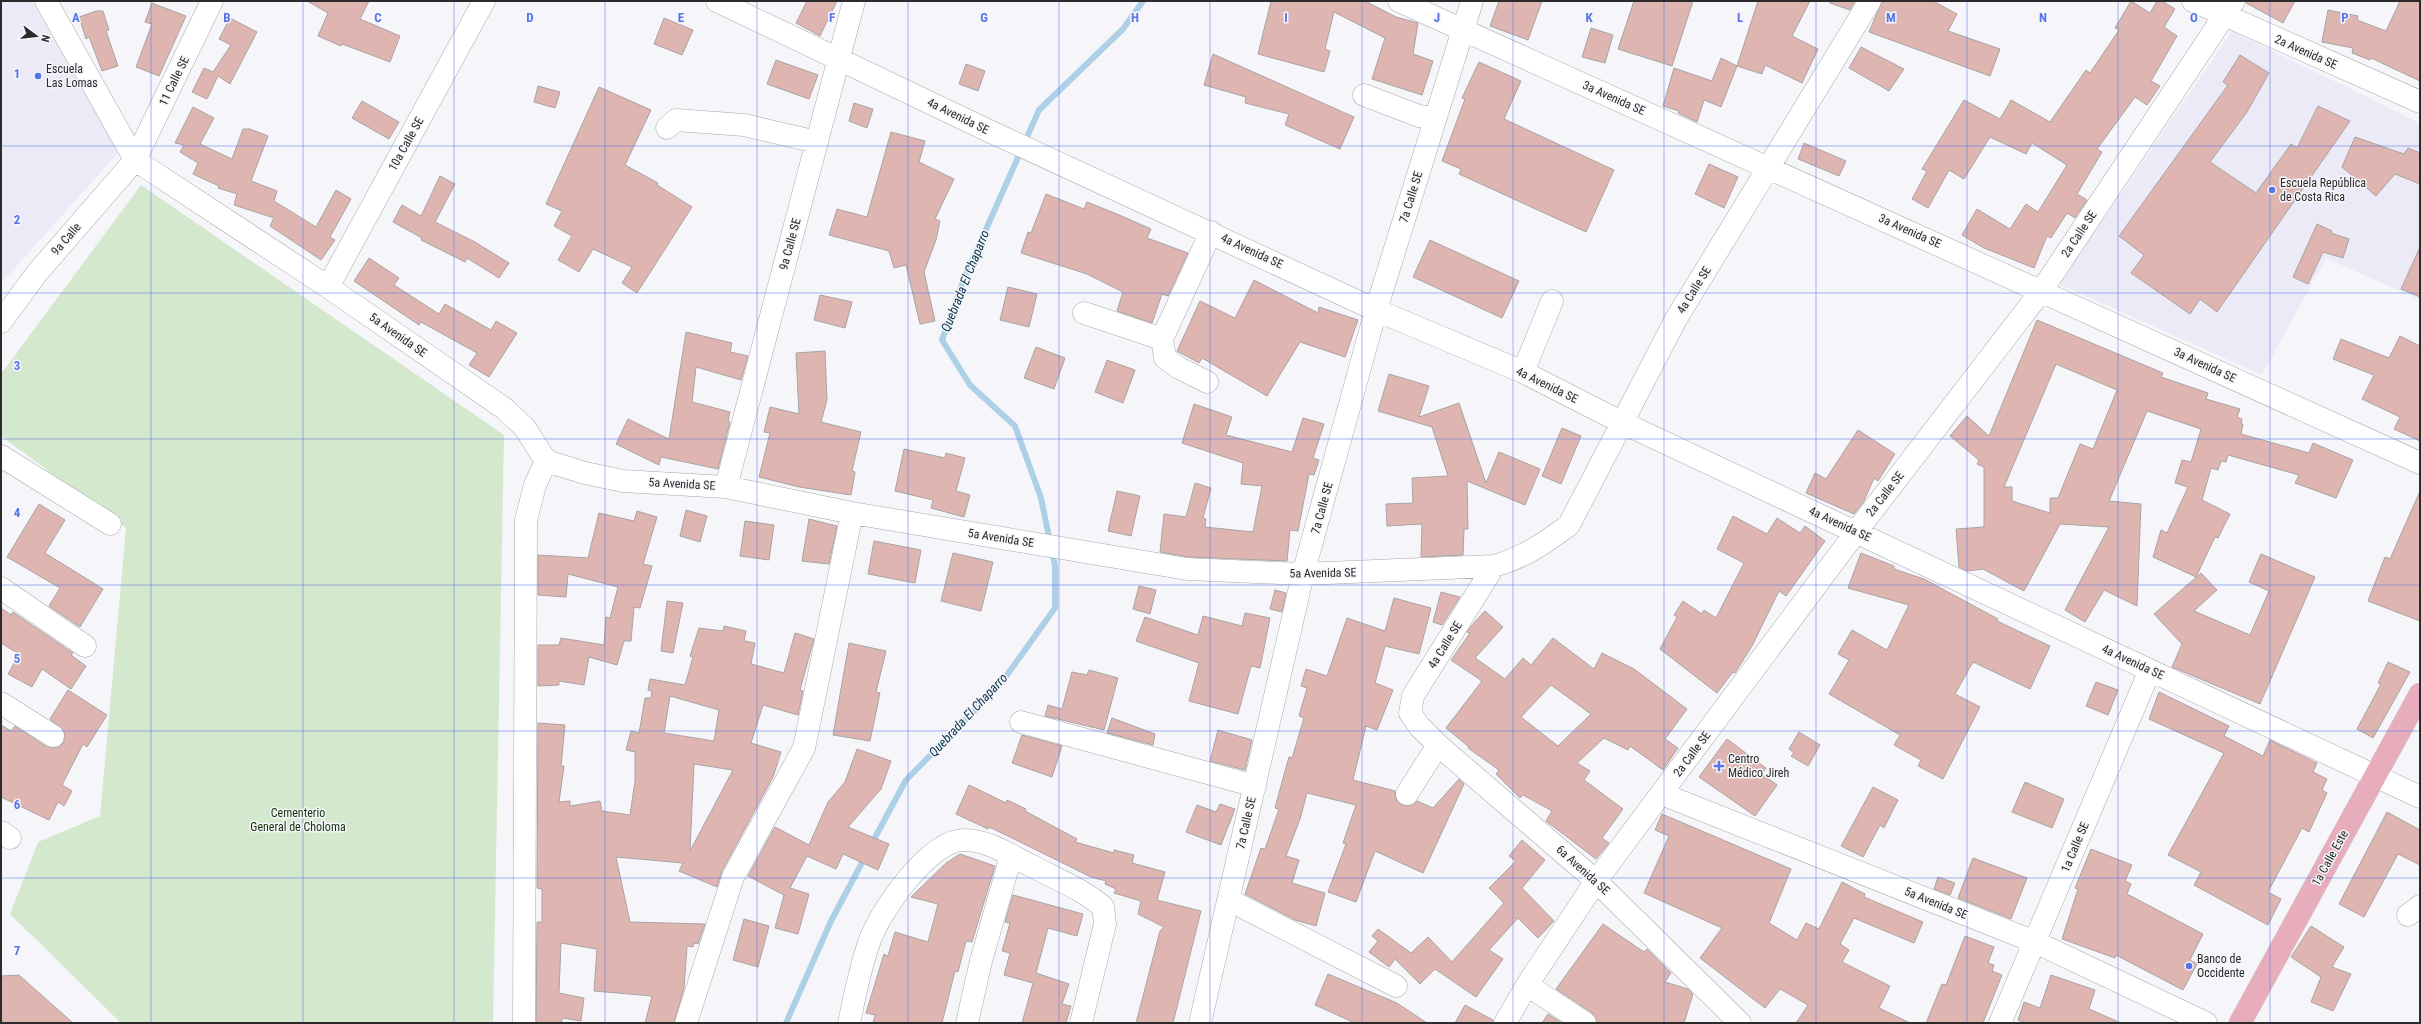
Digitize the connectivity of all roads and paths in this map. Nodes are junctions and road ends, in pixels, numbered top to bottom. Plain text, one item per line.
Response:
1 (46, 1) edge
2 (212, 1) edge
3 (484, 1) edge
4 (717, 1) edge
5 (854, 1) edge
6 (1399, 1) edge
7 (1472, 1) edge
8 (1870, 1) edge
9 (2193, 1) edge
10 (2229, 8) edge
11 (1463, 30) junction
12 (839, 58) junction
13 (1364, 95) dead end
14 (2420, 102) edge
15 (1435, 118) junction
16 (667, 128) dead end
17 (817, 142) junction
18 (135, 160) junction
19 (1770, 168) junction
20 (1211, 232) junction
21 (328, 286) junction
22 (2042, 290) junction
23 (1552, 301) dead end
24 (1376, 310) junction
25 (1084, 313) dead end
26 (1, 322) edge
27 (1162, 339) junction
28 (1523, 372) junction
29 (1208, 382) dead end
30 (1622, 422) junction
31 (1, 456) edge
32 (546, 461) junction
33 (2420, 463) edge
34 (726, 487) junction
35 (852, 513) junction
36 (110, 524) dead end
37 (1856, 532) junction
38 (1501, 564) junction
39 (1304, 574) junction
40 (1, 588) edge
41 (85, 646) dead end
42 (2150, 670) junction
43 (2420, 694) edge
44 (1, 703) edge
45 (1021, 722) dead end
46 (1419, 726) joint
47 (53, 736) dead end
48 (1438, 745) junction
49 (2374, 777) junction
50 (1255, 786) junction
51 (1407, 794) dead end
52 (1662, 794) junction
53 (2420, 797) edge
54 (1011, 856) junction
55 (1596, 881) junction
56 (1229, 900) junction
57 (2035, 942) junction
58 (1527, 985) junction
59 (1396, 986) dead end
60 (524, 1023) edge
61 (686, 1023) edge
62 (849, 1023) edge
63 (967, 1023) edge
64 (1081, 1023) edge
65 (1200, 1023) edge
66 (1505, 1023) edge
67 (1585, 1023) edge
68 (1740, 1023) edge
69 (2000, 1023) edge
70 (2206, 1023) edge
71 (2240, 1023) edge

1 - 18 street, 5a Avenida SE
2 - 18 street, 11 Calle SE
3 - 21 street, 10a Calle SE
4 - 12 street, 4a Avenida SE
5 - 12 street, 9a Calle SE
6 - 11 street, 3a Avenida SE
7 - 11 street, 7a Calle SE
8 - 19 street, 4a Calle SE
9 - 10 street, 2a Avenida SE
10 - 14 street, 2a Avenida SE
10 - 22 street, 2a Calle SE
11 - 15 street, 7a Calle SE
11 - 19 street, 3a Avenida SE
12 - 17 street, 9a Calle SE
12 - 20 street, 4a Avenida SE
13 - 15 street
15 - 24 street, 7a Calle SE
16 - 17 street
17 - 34 street, 9a Calle SE
18 - 21 street, 5a Avenida SE
18 - 26 street, 9a Calle
19 - 22 street, 3a Avenida SE
19 - 30 street, 4a Calle SE
20 - 24 street, 4a Avenida SE
20 - 27 street
21 - 32 street, 5a Avenida SE
22 - 33 street, 3a Avenida SE
22 - 37 street, 2a Calle SE
23 - 28 street
24 - 28 street, 4a Avenida SE
24 - 39 street, 7a Calle SE
25 - 27 street
27 - 29 street
28 - 30 street, 4a Avenida SE
30 - 37 street, 4a Avenida SE
30 - 38 street, 4a Calle SE
31 - 36 street
32 - 34 street, 5a Avenida SE
32 - 60 street
34 - 35 street, 5a Avenida SE
35 - 39 street, 5a Avenida SE
35 - 61 street
37 - 42 street, 4a Avenida SE
37 - 52 street, 2a Calle SE
38 - 39 street, 5a Avenida SE
38 - 46 street, 4a Calle SE
39 - 50 street, 7a Calle SE
40 - 41 street
42 - 49 street, 4a Avenida SE
42 - 57 street, 1a Calle SE
43 - 49 main road, 1a Calle Este
44 - 47 street
45 - 50 street
46 - 48 street, 6a Avenida SE
48 - 51 street
48 - 55 street, 6a Avenida SE
49 - 53 street, 4a Avenida SE
49 - 71 main road, 1a Calle Este
50 - 56 street, 7a Calle SE
52 - 55 street, 2a Calle SE
52 - 57 street, 5a Avenida SE
54 - 62 street
54 - 63 street
54 - 64 street
55 - 58 street, 2a Calle SE
55 - 68 street, 6a Avenida SE
56 - 59 street
56 - 65 street, 7a Calle SE
57 - 69 street, 1a Calle SE
57 - 70 street, 5a Avenida SE
58 - 66 street, 2a Calle SE
58 - 67 street

